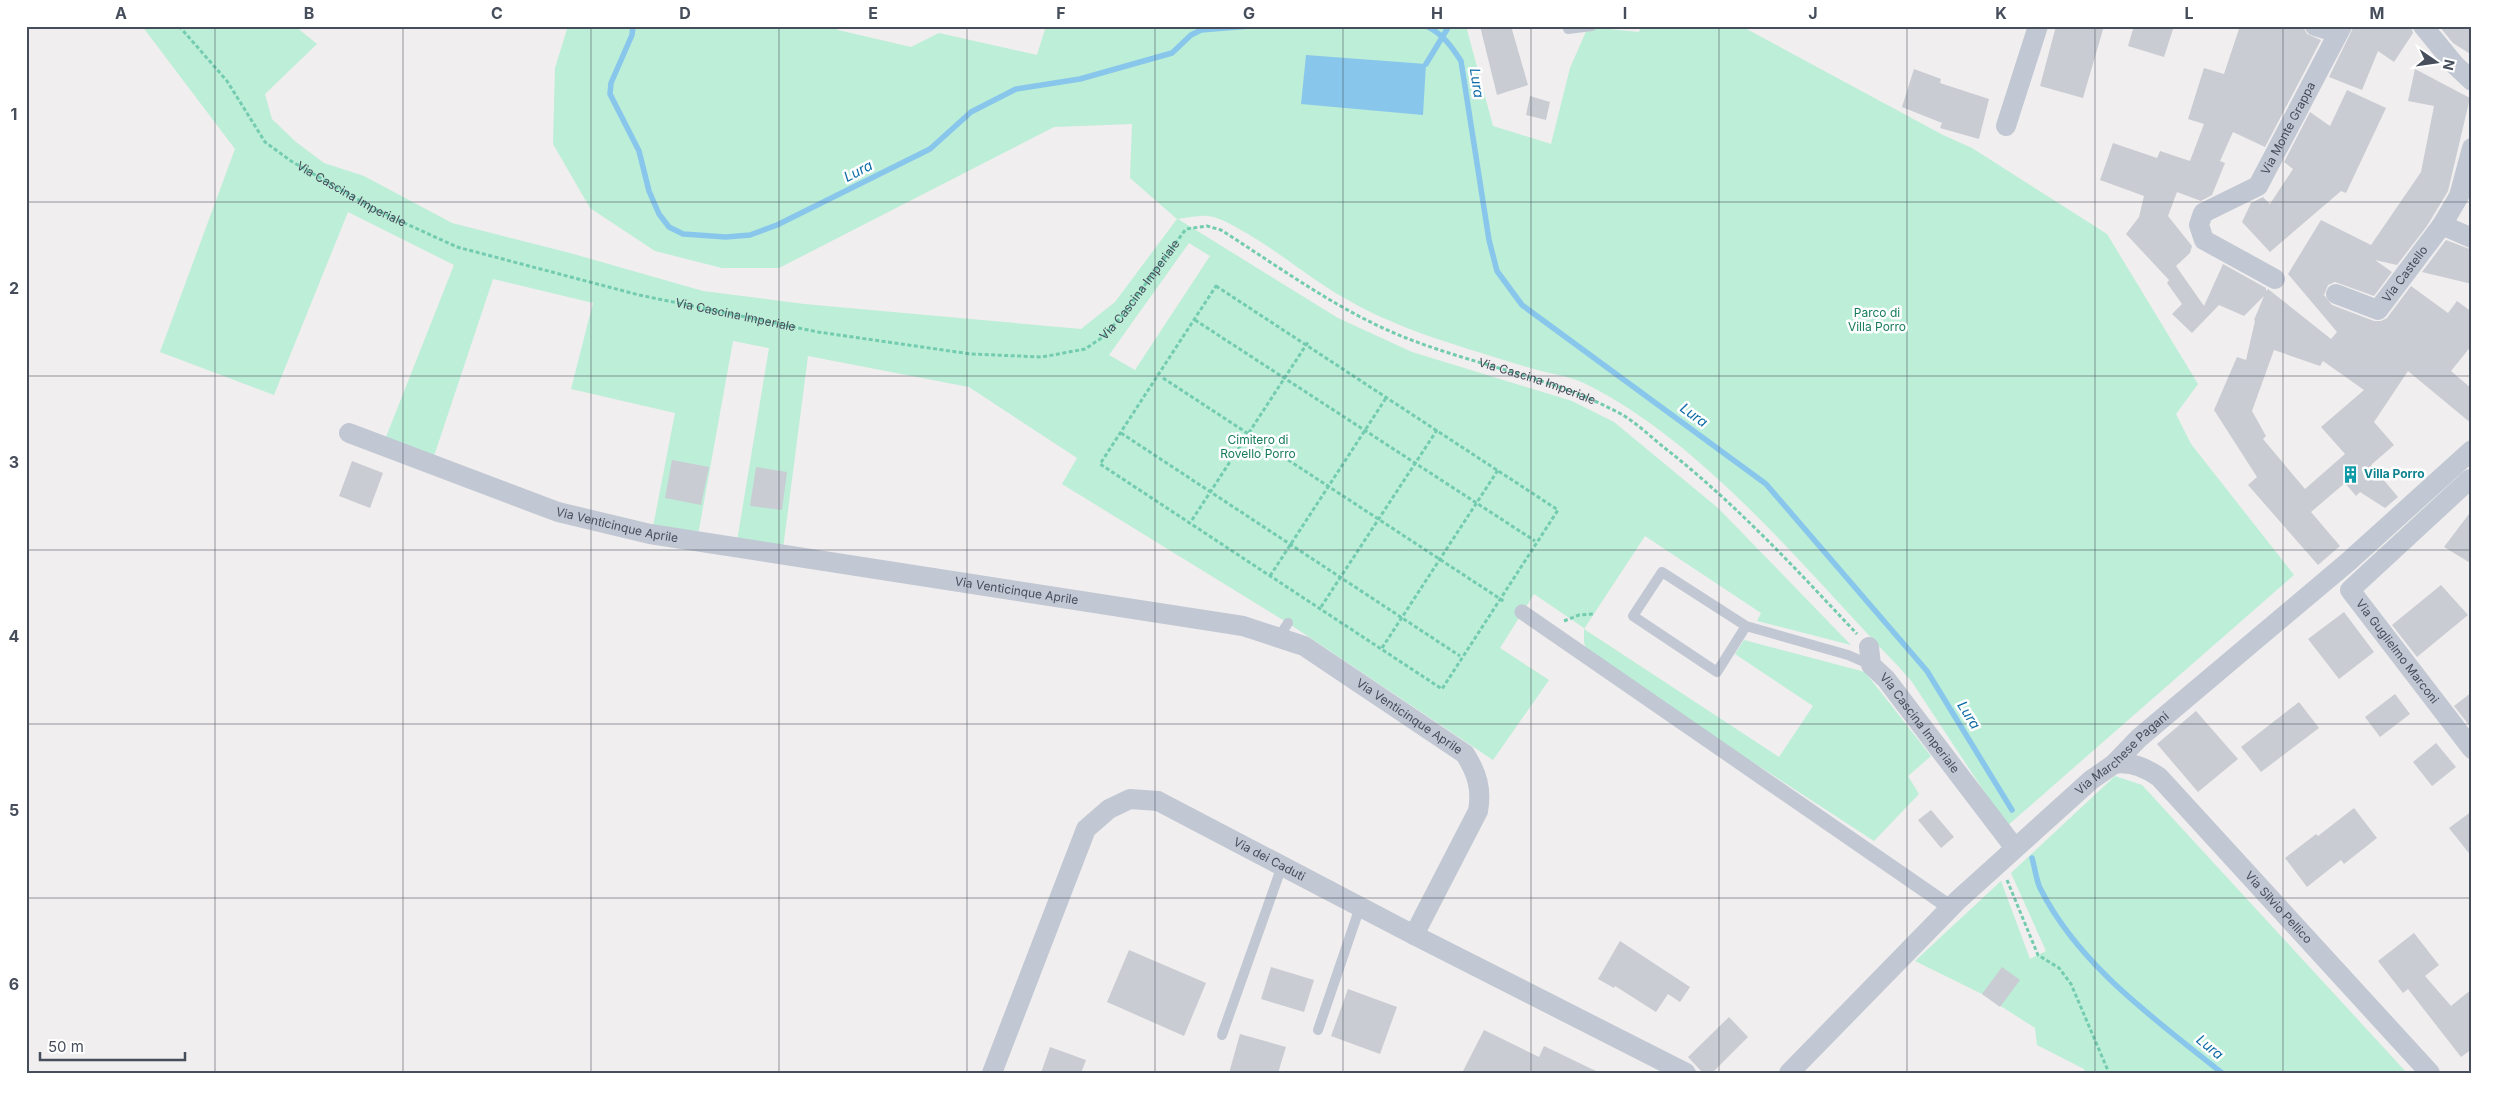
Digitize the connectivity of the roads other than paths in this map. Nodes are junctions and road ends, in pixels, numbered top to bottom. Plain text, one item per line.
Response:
1 (1592, 26) edge
2 (2038, 26) edge
3 (2315, 26) edge
4 (2423, 26) edge
5 (1568, 29) dead end
6 (2340, 30) edge
7 (2472, 82) edge
8 (2006, 126) dead end
9 (2472, 148) edge
10 (2472, 175) edge
11 (2442, 225) junction
12 (2472, 230) edge
13 (2472, 238) edge
14 (2275, 279) dead end
15 (2336, 294) dead end
16 (349, 433) dead end
17 (2472, 450) edge
18 (2453, 468) junction
19 (2471, 480) edge
20 (1522, 612) dead end
21 (1746, 626) junction
22 (1870, 656) joint
23 (2472, 748) edge
24 (2114, 764) junction
25 (2014, 847) junction
26 (1282, 866) junction
27 (1360, 907) junction
28 (1951, 908) junction
29 (1414, 935) junction
30 (1318, 1030) dead end
31 (1222, 1035) dead end
32 (992, 1073) edge
33 (1686, 1073) edge
34 (1789, 1073) edge
35 (2430, 1073) edge

1 - 5 lane
2 - 8 street
3 - 6 street
4 - 7 street
6 - 14 street, Via Monte Grappa
9 - 11 street
10 - 12 street
11 - 13 street
11 - 15 street, Via Castello
16 - 29 street, Via Venticinque Aprile
17 - 18 street, Via Marchese Pagani
18 - 19 street
18 - 24 street, Via Marchese Pagani
19 - 23 street, Via Guglielmo Marconi
20 - 28 street
21 - 21 lane
21 - 22 lane
22 - 25 street, Via Cascina Imperiale
24 - 25 street, Via Marchese Pagani
24 - 35 street, Via Silvio Pellico
25 - 28 street, Via Marchese Pagani
26 - 27 street, Via dei Caduti
26 - 31 lane
26 - 32 street, Via dei Caduti
27 - 29 street, Via dei Caduti
27 - 30 lane
28 - 34 street, Via Marchese Pagani
29 - 33 street, Via dei Caduti

